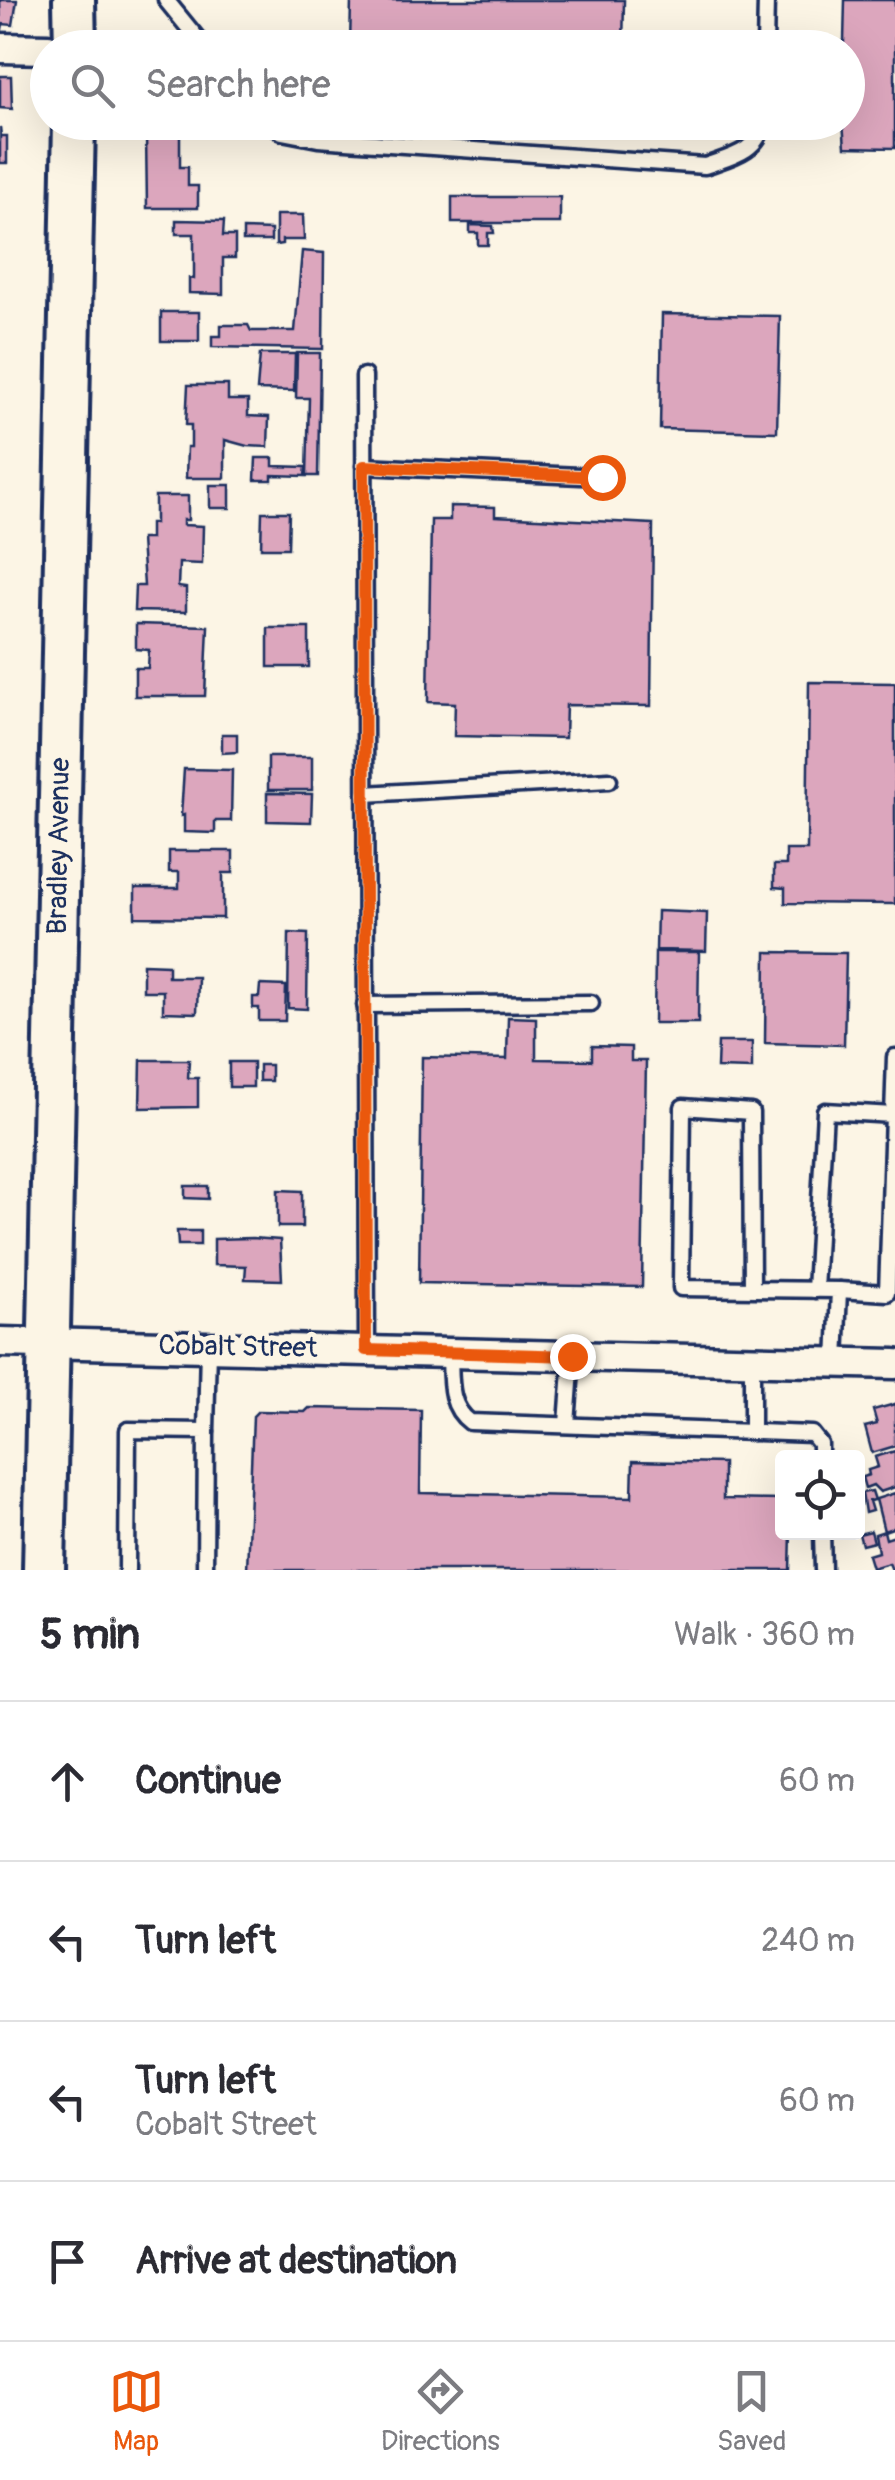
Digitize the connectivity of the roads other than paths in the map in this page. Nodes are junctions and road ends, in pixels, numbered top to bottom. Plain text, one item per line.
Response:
1 (74, 0) edge
2 (166, 0) edge
3 (766, 0) edge
4 (75, 30) edge
5 (190, 30) edge
6 (765, 30) edge
7 (0, 48) edge
8 (30, 49) edge
9 (74, 140) edge
10 (332, 140) edge
11 (755, 140) edge
12 (364, 376) dead end
13 (364, 466) junction
14 (602, 477) dead end
15 (610, 780) dead end
16 (365, 794) junction
17 (591, 1003) dead end
18 (365, 1005) junction
19 (895, 1057) edge
20 (893, 1115) edge
21 (752, 1289) junction
22 (815, 1290) junction
23 (840, 1290) junction
24 (0, 1342) edge
25 (48, 1343) junction
26 (208, 1347) junction
27 (366, 1350) junction
28 (450, 1352) junction
29 (572, 1356) junction
30 (752, 1360) junction
31 (836, 1362) junction
32 (895, 1364) edge
33 (566, 1424) junction
34 (206, 1432) junction
35 (752, 1432) junction
36 (820, 1450) edge
37 (822, 1540) edge
38 (44, 1570) edge
39 (127, 1570) edge
40 (206, 1570) edge
41 (823, 1570) edge

1 - 4 street
2 - 5 lane
3 - 6 lane
7 - 8 street
9 - 25 street, Bradley Avenue
10 - 11 lane
12 - 13 lane
13 - 14 lane
13 - 16 lane
15 - 16 lane
16 - 18 lane
17 - 18 lane
18 - 27 lane
19 - 20 lane
20 - 22 lane
20 - 23 lane
21 - 21 lane
21 - 22 lane
22 - 23 lane
23 - 31 lane
24 - 25 street, Cobalt Street
25 - 26 street, Cobalt Street
25 - 38 street, Bradley Avenue
26 - 27 street, Cobalt Street
26 - 34 lane
27 - 28 street, Cobalt Street
28 - 29 street, Cobalt Street
28 - 33 lane
29 - 30 street, Cobalt Street
29 - 33 lane
30 - 31 street, Cobalt Street
30 - 35 lane
31 - 32 street, Cobalt Street
33 - 35 lane
34 - 39 lane
34 - 40 lane
35 - 36 lane
37 - 41 lane

